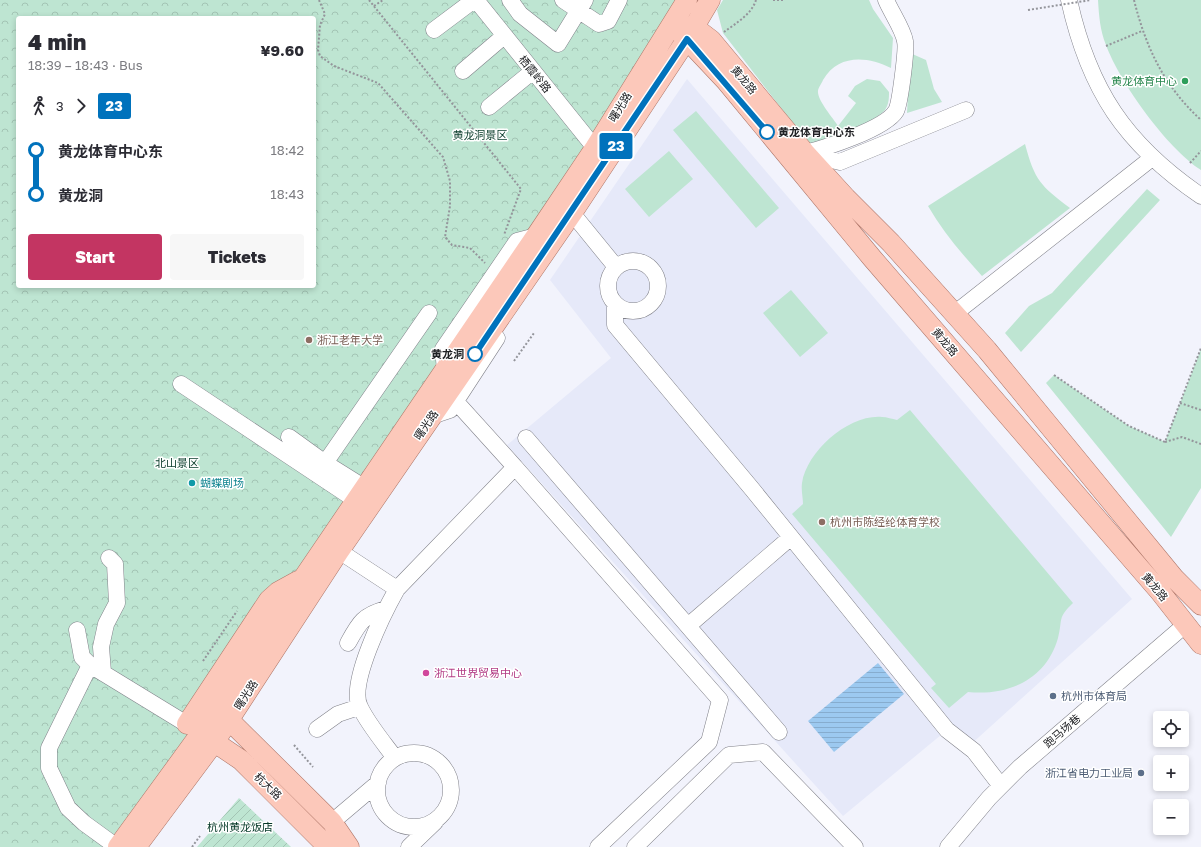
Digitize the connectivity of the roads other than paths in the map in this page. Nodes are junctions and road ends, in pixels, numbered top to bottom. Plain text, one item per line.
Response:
1 (475, 0) edge
2 (510, 0) edge
3 (563, 0) edge
4 (619, 0) edge
5 (687, 0) edge
6 (710, 0) edge
7 (886, 0) edge
8 (1069, 0) edge
9 (582, 6) edge
10 (672, 24) junction
11 (434, 30) dead end
12 (691, 33) junction
13 (504, 36) junction
14 (463, 71) dead end
15 (532, 71) junction
16 (489, 107) dead end
17 (966, 110) dead end
18 (595, 148) junction
19 (805, 153) junction
20 (1152, 158) junction
21 (1201, 196) edge
22 (572, 213) junction
23 (616, 267) junction
24 (615, 304) junction
25 (428, 313) dead end
26 (954, 314) junction
27 (997, 362) junction
28 (978, 380) junction
29 (181, 384) dead end
30 (452, 397) junction
31 (288, 437) dead end
32 (526, 438) dead end
33 (325, 463) junction
34 (515, 467) junction
35 (361, 494) junction
36 (790, 538) junction
37 (340, 551) junction
38 (109, 558) dead end
39 (397, 589) junction
40 (1201, 605) edge
41 (386, 609) junction
42 (1193, 622) edge
43 (689, 625) junction
44 (77, 630) dead end
45 (348, 643) dead end
46 (1201, 644) edge
47 (96, 669) junction
48 (359, 706) junction
49 (229, 720) junction
50 (317, 729) dead end
51 (779, 732) dead end
52 (207, 736) junction
53 (395, 758) junction
54 (378, 783) junction
55 (1001, 786) junction
56 (438, 820) junction
57 (332, 822) junction
58 (118, 847) edge
59 (136, 847) edge
60 (153, 847) edge
61 (328, 847) edge
62 (349, 847) edge
63 (409, 847) edge
64 (598, 847) edge
65 (635, 847) edge
66 (855, 847) edge
67 (948, 847) edge

1 - 11 street
1 - 13 street, 栖霞岭路
2 - 9 street
3 - 9 street
4 - 9 street
5 - 10 main road, 曙光路
6 - 12 main road, 曙光路
7 - 19 street
8 - 20 street
10 - 12 main road
10 - 18 main road, 曙光路
12 - 19 main road, 黄龙路
12 - 22 main road, 曙光路
12 - 28 main road, 黄龙路
13 - 14 street
13 - 15 street, 栖霞岭路
15 - 16 street
15 - 18 street, 栖霞岭路
17 - 19 street
18 - 35 main road, 曙光路
19 - 26 main road, 黄龙路
20 - 21 street
20 - 26 street
22 - 23 street
22 - 30 main road, 曙光路
23 - 24 street
23 - 24 street
24 - 36 street
25 - 33 street
26 - 27 main road, 黄龙路
27 - 28 main road
27 - 40 main road, 黄龙路
28 - 42 main road, 黄龙路
29 - 35 street
30 - 34 street
30 - 37 main road, 曙光路
31 - 33 street
32 - 43 street
33 - 35 street
34 - 39 street
34 - 64 street
35 - 52 main road, 曙光路
36 - 43 street
36 - 55 street
37 - 39 street
37 - 49 main road, 曙光路
38 - 47 street
39 - 41 street
41 - 45 street
41 - 48 street
42 - 46 main road
42 - 55 street, 跑马场巷
43 - 51 street
44 - 47 street
47 - 52 street
47 - 58 street
48 - 50 street
48 - 53 street
49 - 52 main road, 曙光路
49 - 57 main road
52 - 58 main road, 曙光路
52 - 59 main road, 曙光路
52 - 60 main road
52 - 61 main road, 杭大路
53 - 54 street
53 - 56 street
54 - 56 street
54 - 57 street
55 - 67 street, 跑马场巷
56 - 63 street
57 - 62 main road
65 - 66 street

